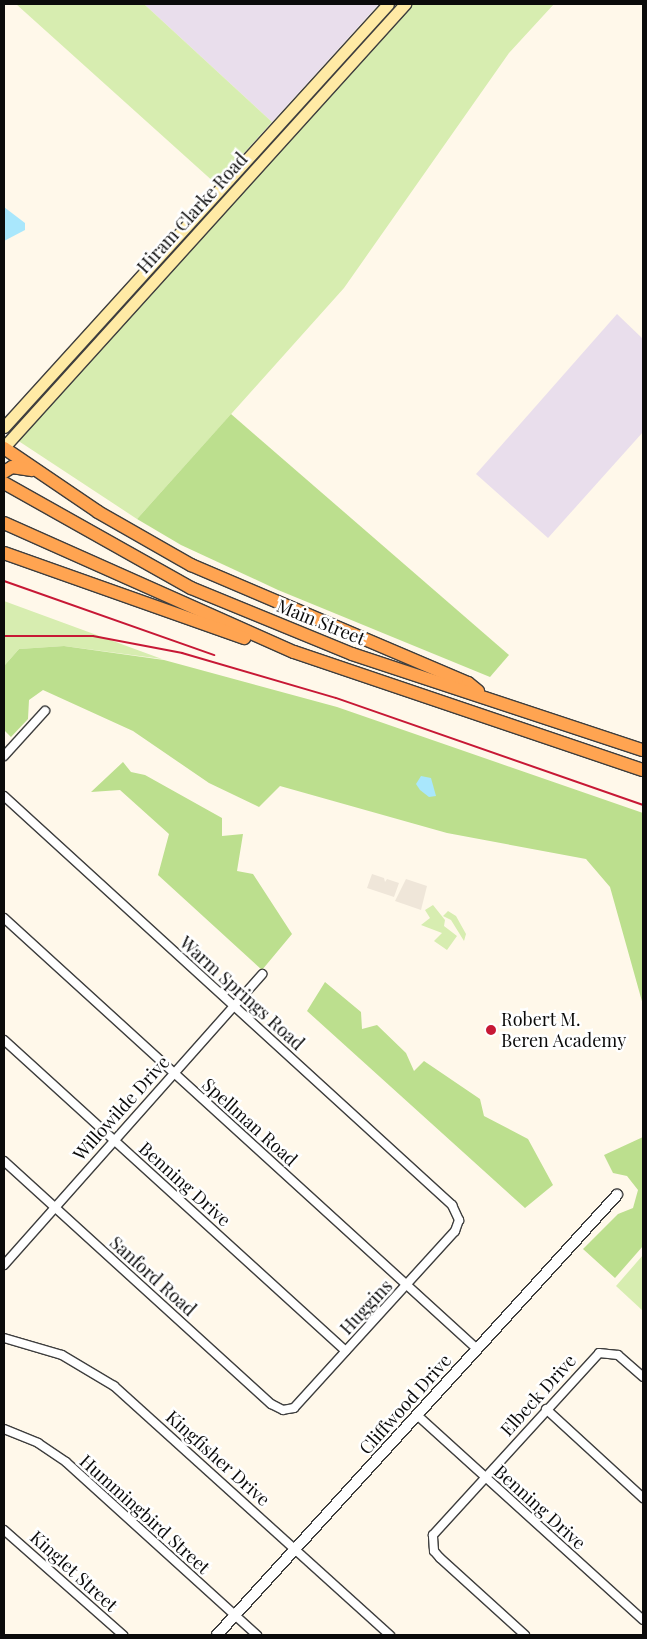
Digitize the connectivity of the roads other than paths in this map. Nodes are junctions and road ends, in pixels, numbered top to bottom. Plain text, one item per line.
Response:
1 (388, 4) edge
2 (405, 4) edge
3 (349, 57) junction
4 (151, 276) junction
5 (71, 354) junction
6 (80, 362) junction
7 (4, 427) edge
8 (4, 448) edge
9 (35, 470) junction
10 (4, 472) edge
11 (4, 483) edge
12 (4, 522) edge
13 (4, 553) edge
14 (313, 659) junction
15 (482, 694) junction
16 (45, 711) dead end
17 (643, 750) edge
18 (4, 756) edge
19 (643, 770) edge
20 (4, 796) edge
21 (4, 918) edge
22 (262, 974) dead end
23 (234, 1005) junction
24 (4, 1040) edge
25 (173, 1072) junction
26 (113, 1139) junction
27 (4, 1161) edge
28 (616, 1195) dead end
29 (53, 1206) junction
30 (459, 1213) joint
31 (4, 1264) edge
32 (406, 1285) junction
33 (4, 1338) edge
34 (477, 1349) junction
35 (346, 1351) junction
36 (643, 1377) edge
37 (546, 1409) junction
38 (283, 1410) joint
39 (417, 1415) junction
40 (4, 1429) edge
41 (485, 1476) junction
42 (643, 1498) edge
43 (4, 1530) edge
44 (295, 1549) junction
45 (235, 1615) junction
46 (643, 1620) edge
47 (123, 1635) edge
48 (217, 1635) edge
49 (257, 1635) edge
50 (390, 1635) edge
51 (525, 1635) edge

1 - 3 main road, Hiram Clarke Road
2 - 3 main road, Hiram Clarke Road
3 - 4 main road, Hiram Clarke Road
4 - 5 main road, Hiram Clarke Road
4 - 6 main road, Hiram Clarke Road
5 - 6 main road
5 - 7 main road, Hiram Clarke Road
6 - 8 main road, Hiram Clarke Road
8 - 9 highway
9 - 10 highway
9 - 15 highway
11 - 15 highway, Main Street
12 - 14 highway, Main Street
13 - 14 highway
14 - 19 highway, Main Street
15 - 17 highway, Main Street
16 - 18 street
20 - 23 street, Warm Springs Road
21 - 25 street, Spellman Road
22 - 23 street, Willowilde Drive
23 - 25 street, Willowilde Drive
23 - 30 street, Warm Springs Road
24 - 26 street, Benning Drive
25 - 26 street, Willowilde Drive
25 - 32 street, Spellman Road
26 - 29 street, Willowilde Drive
26 - 35 street, Benning Drive
27 - 29 street, Sanford Road
28 - 34 street, Cliffwood Drive
29 - 31 street, Willowilde Drive
29 - 38 street, Sanford Road
30 - 32 street, Huggins
32 - 34 street, Spellman Road
32 - 35 street, Huggins
33 - 44 street, Kingfisher Drive
34 - 39 street, Cliffwood Drive
35 - 38 street, Huggins
36 - 37 street, Elbeck Drive
37 - 41 street, Elbeck Drive
37 - 42 street
39 - 41 street, Benning Drive
39 - 44 street, Cliffwood Drive
40 - 45 street, Hummingbird Street
41 - 46 street, Benning Drive
41 - 51 street, Elbeck Drive
43 - 47 street, Kinglet Street
44 - 45 street, Cliffwood Drive
44 - 50 street, Kingfisher Drive
45 - 48 street, Cliffwood Drive
45 - 49 street, Hummingbird Street

